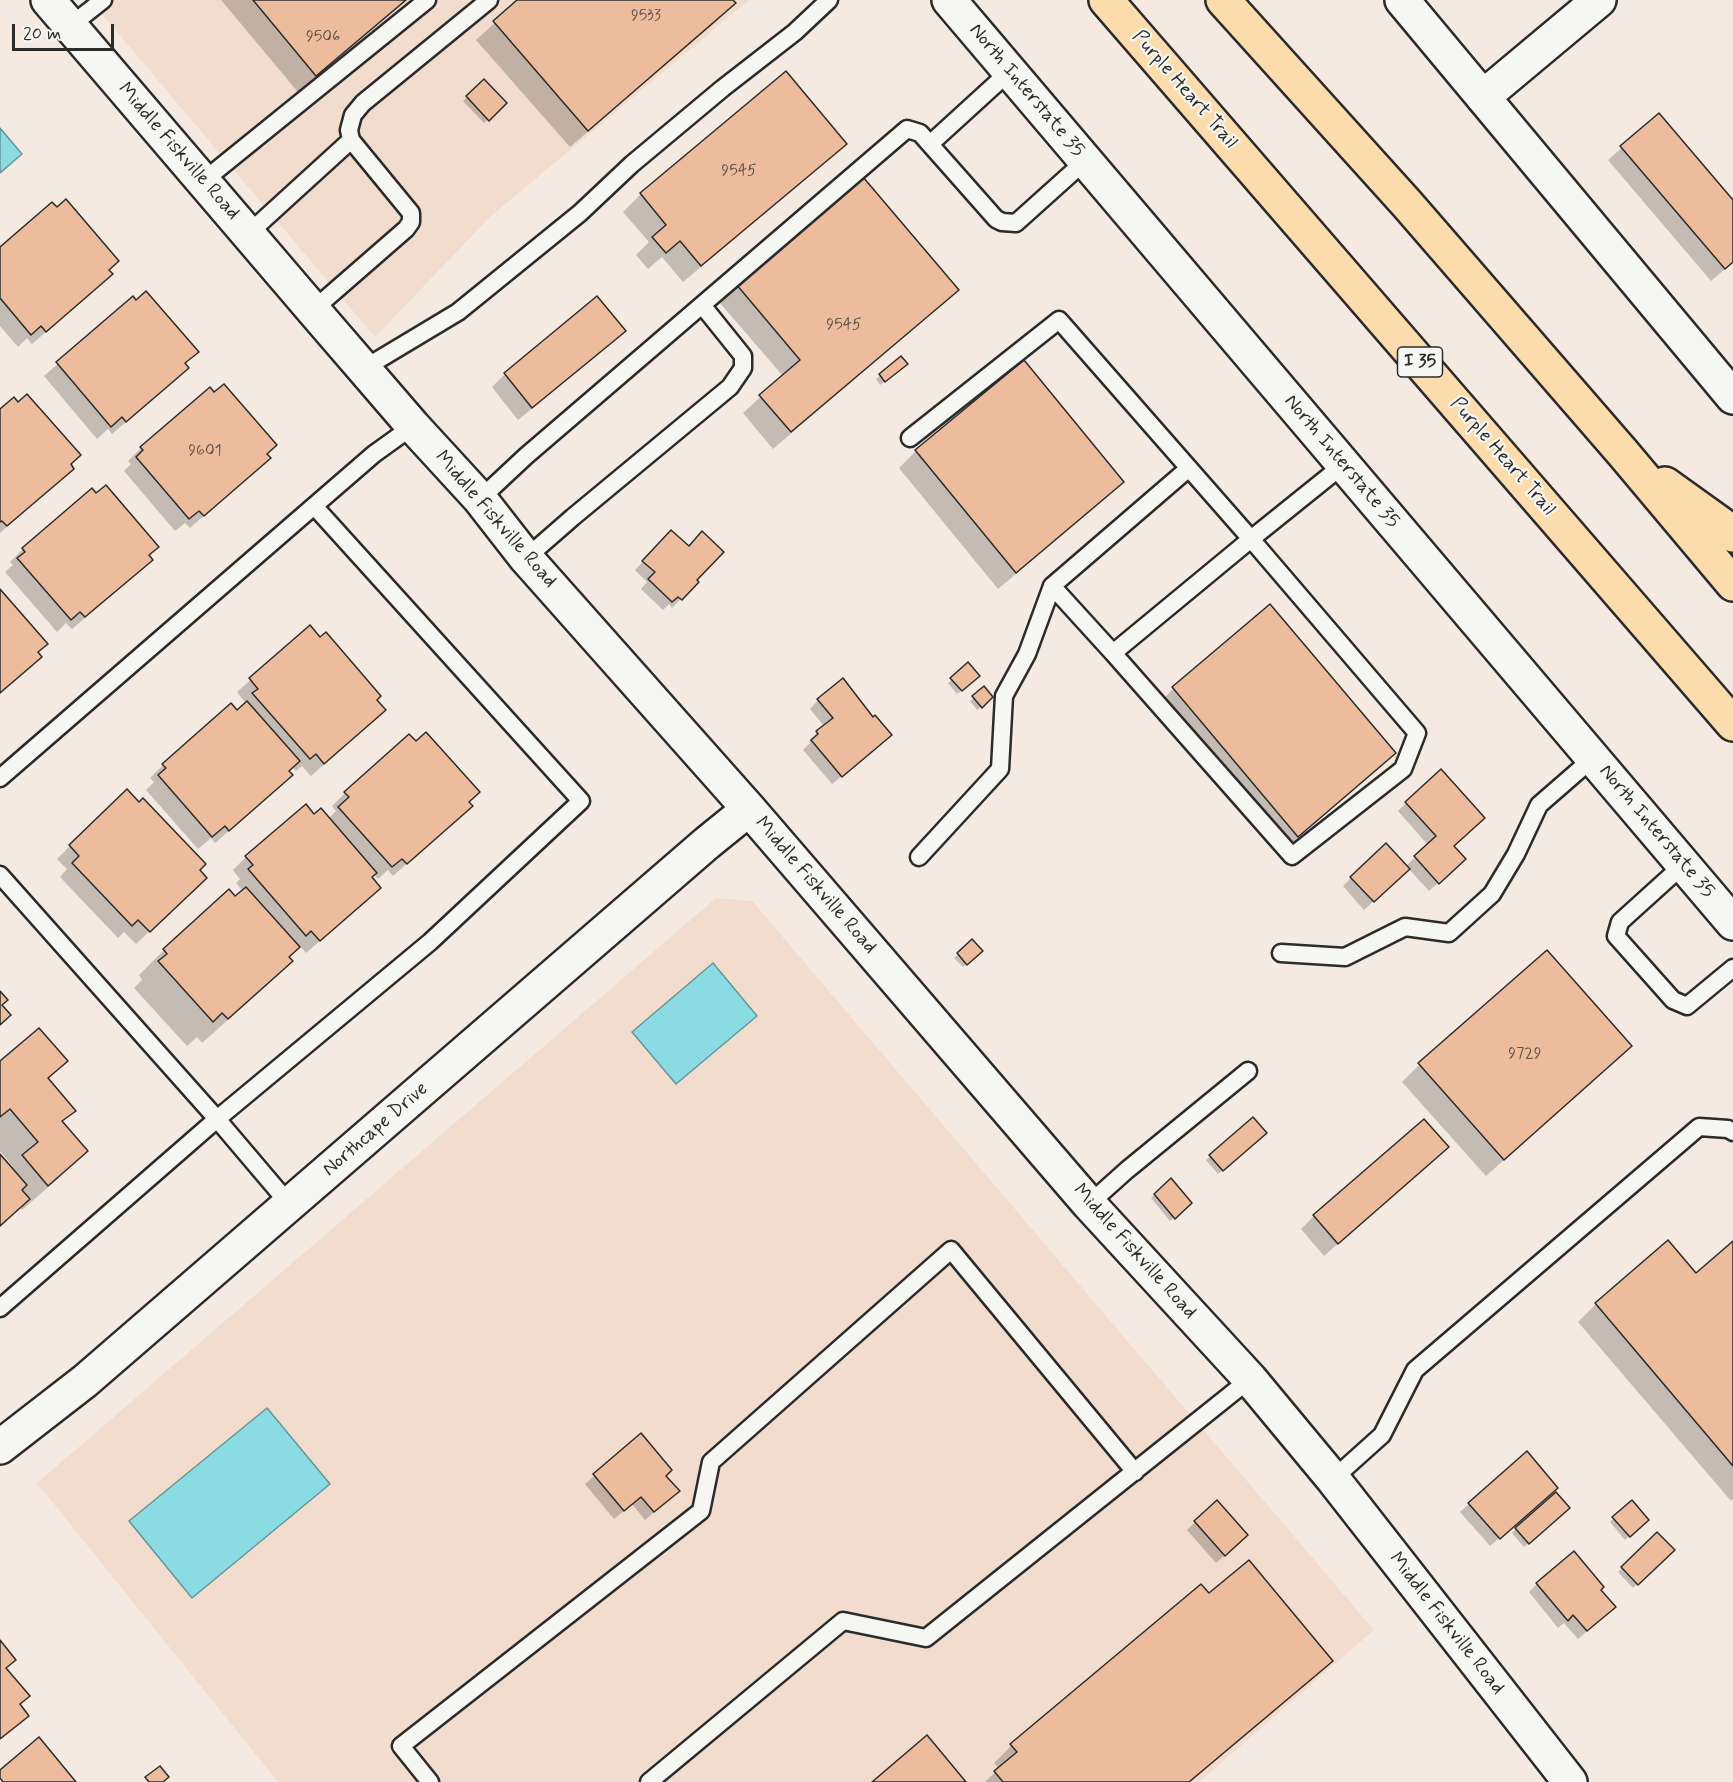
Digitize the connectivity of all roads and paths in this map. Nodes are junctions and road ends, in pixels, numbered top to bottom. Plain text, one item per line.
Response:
1 (48, 0) edge
2 (103, 0) edge
3 (427, 0) edge
4 (489, 0) edge
5 (829, 0) edge
6 (949, 0) edge
7 (1106, 0) edge
8 (1222, 0) edge
9 (1402, 0) edge
10 (1599, 0) edge
11 (70, 26) junction
12 (1010, 71) junction
13 (1483, 97) junction
14 (351, 140) junction
15 (930, 144) junction
16 (1085, 161) junction
17 (202, 182) junction
18 (249, 233) junction
19 (702, 305) junction
20 (313, 310) junction
21 (363, 369) junction
22 (1733, 397) edge
23 (413, 426) junction
24 (910, 438) dead end
25 (1623, 453) junction
26 (1343, 465) junction
27 (1189, 468) junction
28 (480, 499) junction
29 (315, 507) junction
30 (1733, 535) edge
31 (1251, 540) junction
32 (526, 558) junction
33 (1733, 584) edge
34 (1052, 586) junction
35 (1113, 653) junction
36 (1733, 724) edge
37 (1593, 758) junction
38 (0, 778) edge
39 (750, 809) junction
40 (920, 857) dead end
41 (1683, 865) junction
42 (0, 874) edge
43 (1733, 923) edge
44 (1281, 953) dead end
45 (1733, 968) edge
46 (1248, 1071) dead end
47 (217, 1119) junction
48 (1733, 1132) edge
49 (1089, 1203) junction
50 (290, 1204) junction
51 (0, 1308) edge
52 (1250, 1379) junction
53 (0, 1447) edge
54 (1135, 1472) junction
55 (1333, 1479) junction
56 (430, 1782) edge
57 (649, 1782) edge
58 (1570, 1782) edge

1 - 11 street, Middle Fiskville Road
2 - 11 lane
3 - 17 lane
4 - 14 lane
5 - 21 lane
6 - 12 street, North Interstate 35
7 - 36 highway, Purple Heart Trail / I 35
8 - 25 highway
9 - 13 street
10 - 13 street
11 - 17 street, Middle Fiskville Road
12 - 15 lane
12 - 16 street, North Interstate 35
13 - 22 street
14 - 18 lane
14 - 20 lane
15 - 16 lane
15 - 19 lane
16 - 26 street, North Interstate 35
17 - 18 street, Middle Fiskville Road
18 - 20 street, Middle Fiskville Road
19 - 28 lane
19 - 32 lane
20 - 21 street, Middle Fiskville Road
21 - 23 street, Middle Fiskville Road
23 - 28 street, Middle Fiskville Road
23 - 29 lane
24 - 27 lane
25 - 30 highway
25 - 33 highway
26 - 31 lane
26 - 37 street, North Interstate 35
27 - 31 lane
27 - 34 lane
28 - 32 street, Middle Fiskville Road
29 - 38 lane
29 - 47 lane
31 - 35 lane
31 - 35 lane
32 - 39 street, Middle Fiskville Road
34 - 35 lane
34 - 40 lane
37 - 41 street, North Interstate 35
37 - 44 lane
39 - 49 street, Middle Fiskville Road
39 - 50 street, Northcape Drive
41 - 43 street, North Interstate 35
41 - 45 lane
42 - 47 lane
46 - 49 lane
47 - 50 lane
47 - 51 lane
48 - 55 lane
49 - 52 street, Middle Fiskville Road
50 - 53 street, Northcape Drive
52 - 54 lane
52 - 55 street, Middle Fiskville Road
54 - 56 lane
54 - 57 lane
55 - 58 street, Middle Fiskville Road

